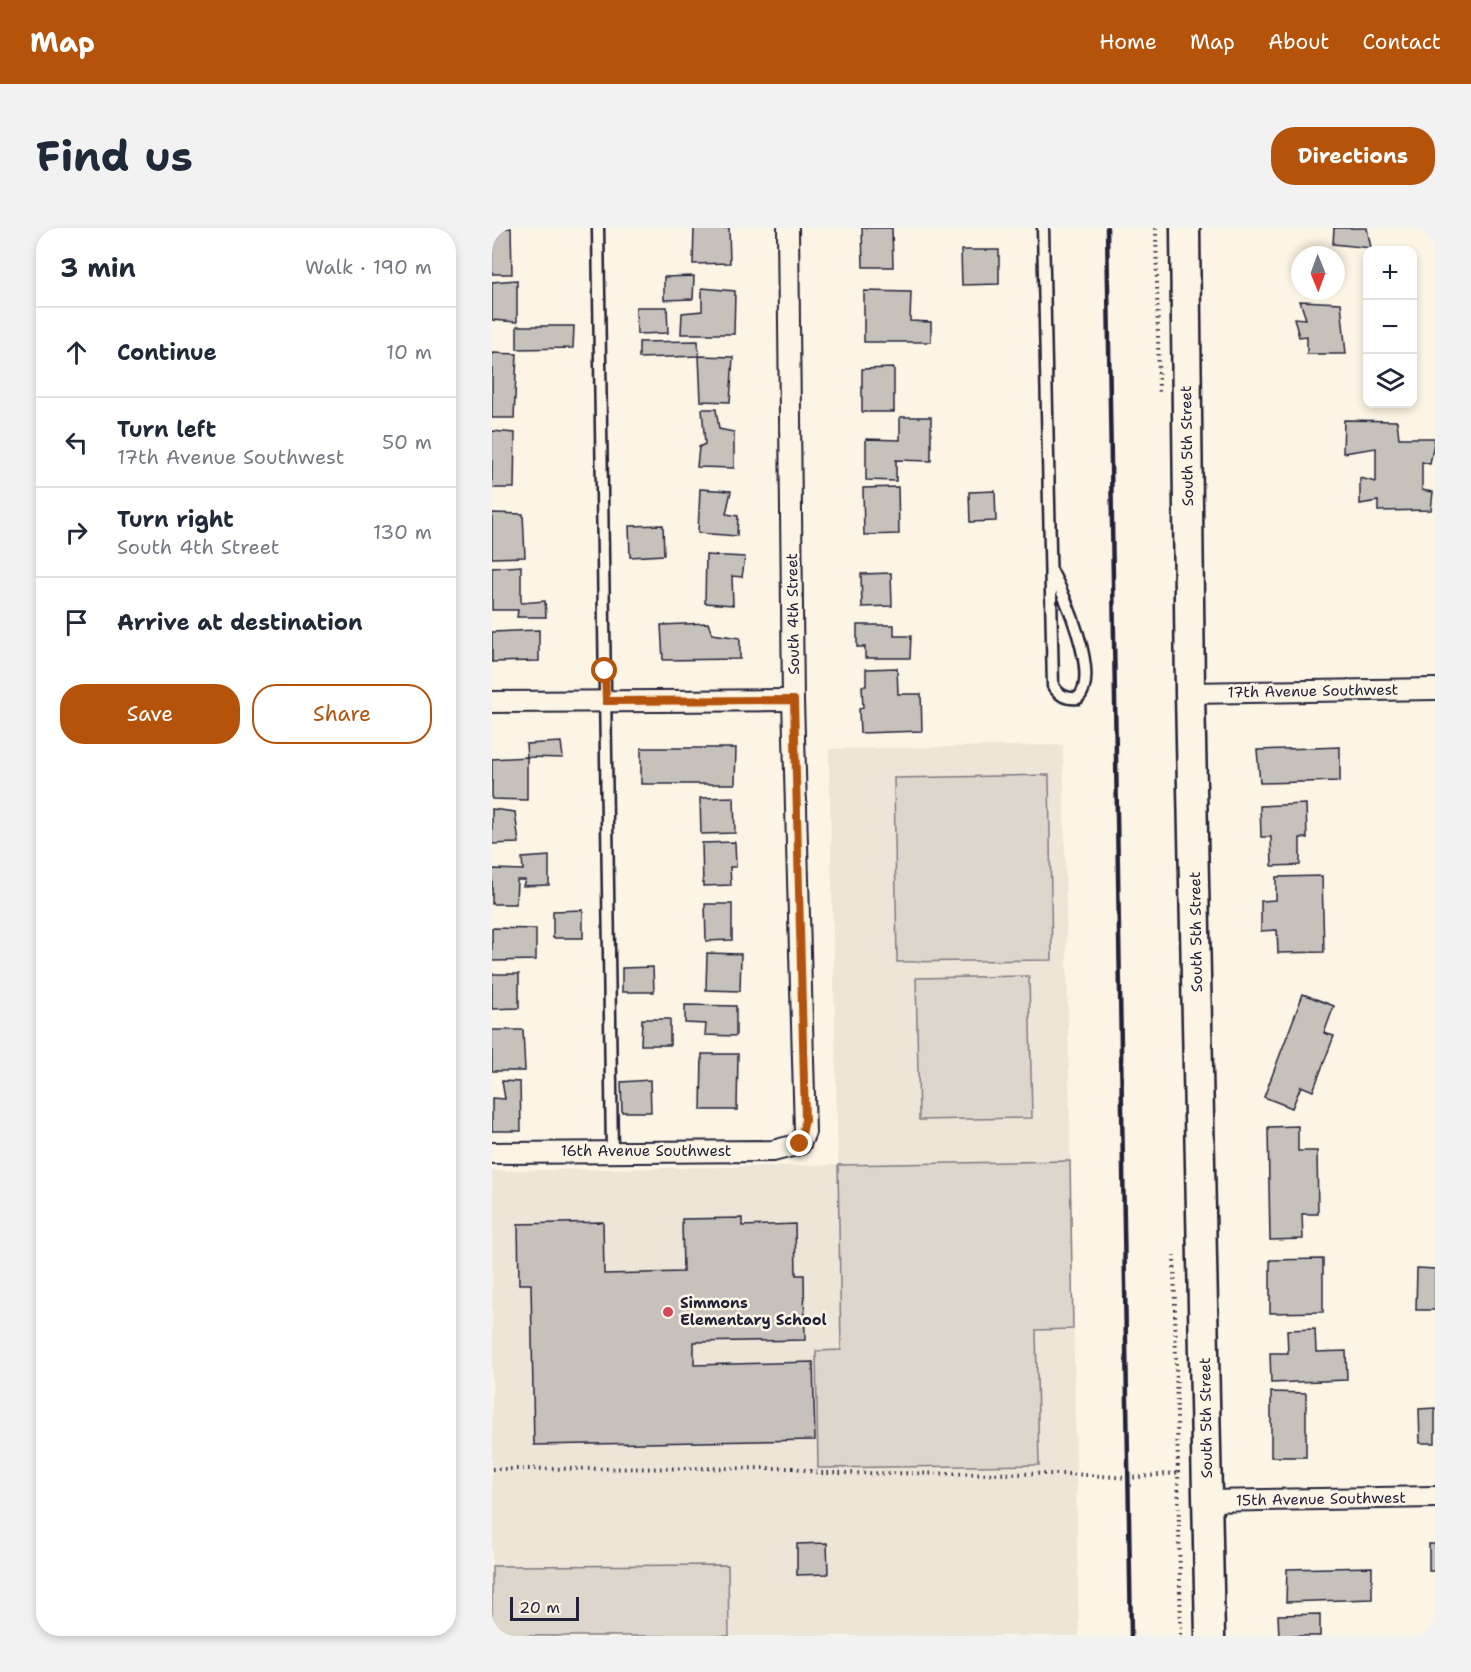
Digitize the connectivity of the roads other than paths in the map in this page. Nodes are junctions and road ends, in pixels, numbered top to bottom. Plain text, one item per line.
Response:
1 (598, 228) edge
2 (788, 228) edge
3 (1043, 228) edge
4 (1185, 228) edge
5 (1051, 570) junction
6 (1435, 689) edge
7 (1190, 693) junction
8 (794, 700) junction
9 (606, 701) junction
10 (492, 702) edge
11 (800, 1144) joint
12 (612, 1151) junction
13 (492, 1153) edge
14 (1435, 1497) edge
15 (1208, 1501) junction
16 (1210, 1636) edge

1 - 9 lane
2 - 8 street, South 4th Street
3 - 5 lane
4 - 7 main road, South 5th Street
5 - 5 lane
6 - 7 street, 17th Avenue Southwest
7 - 15 main road, South 5th Street
8 - 9 street
8 - 11 street, South 4th Street
9 - 10 street
9 - 12 lane
11 - 12 street, 16th Avenue Southwest
12 - 13 street, 16th Avenue Southwest
14 - 15 street, 15th Avenue Southwest
15 - 16 main road, South 5th Street

